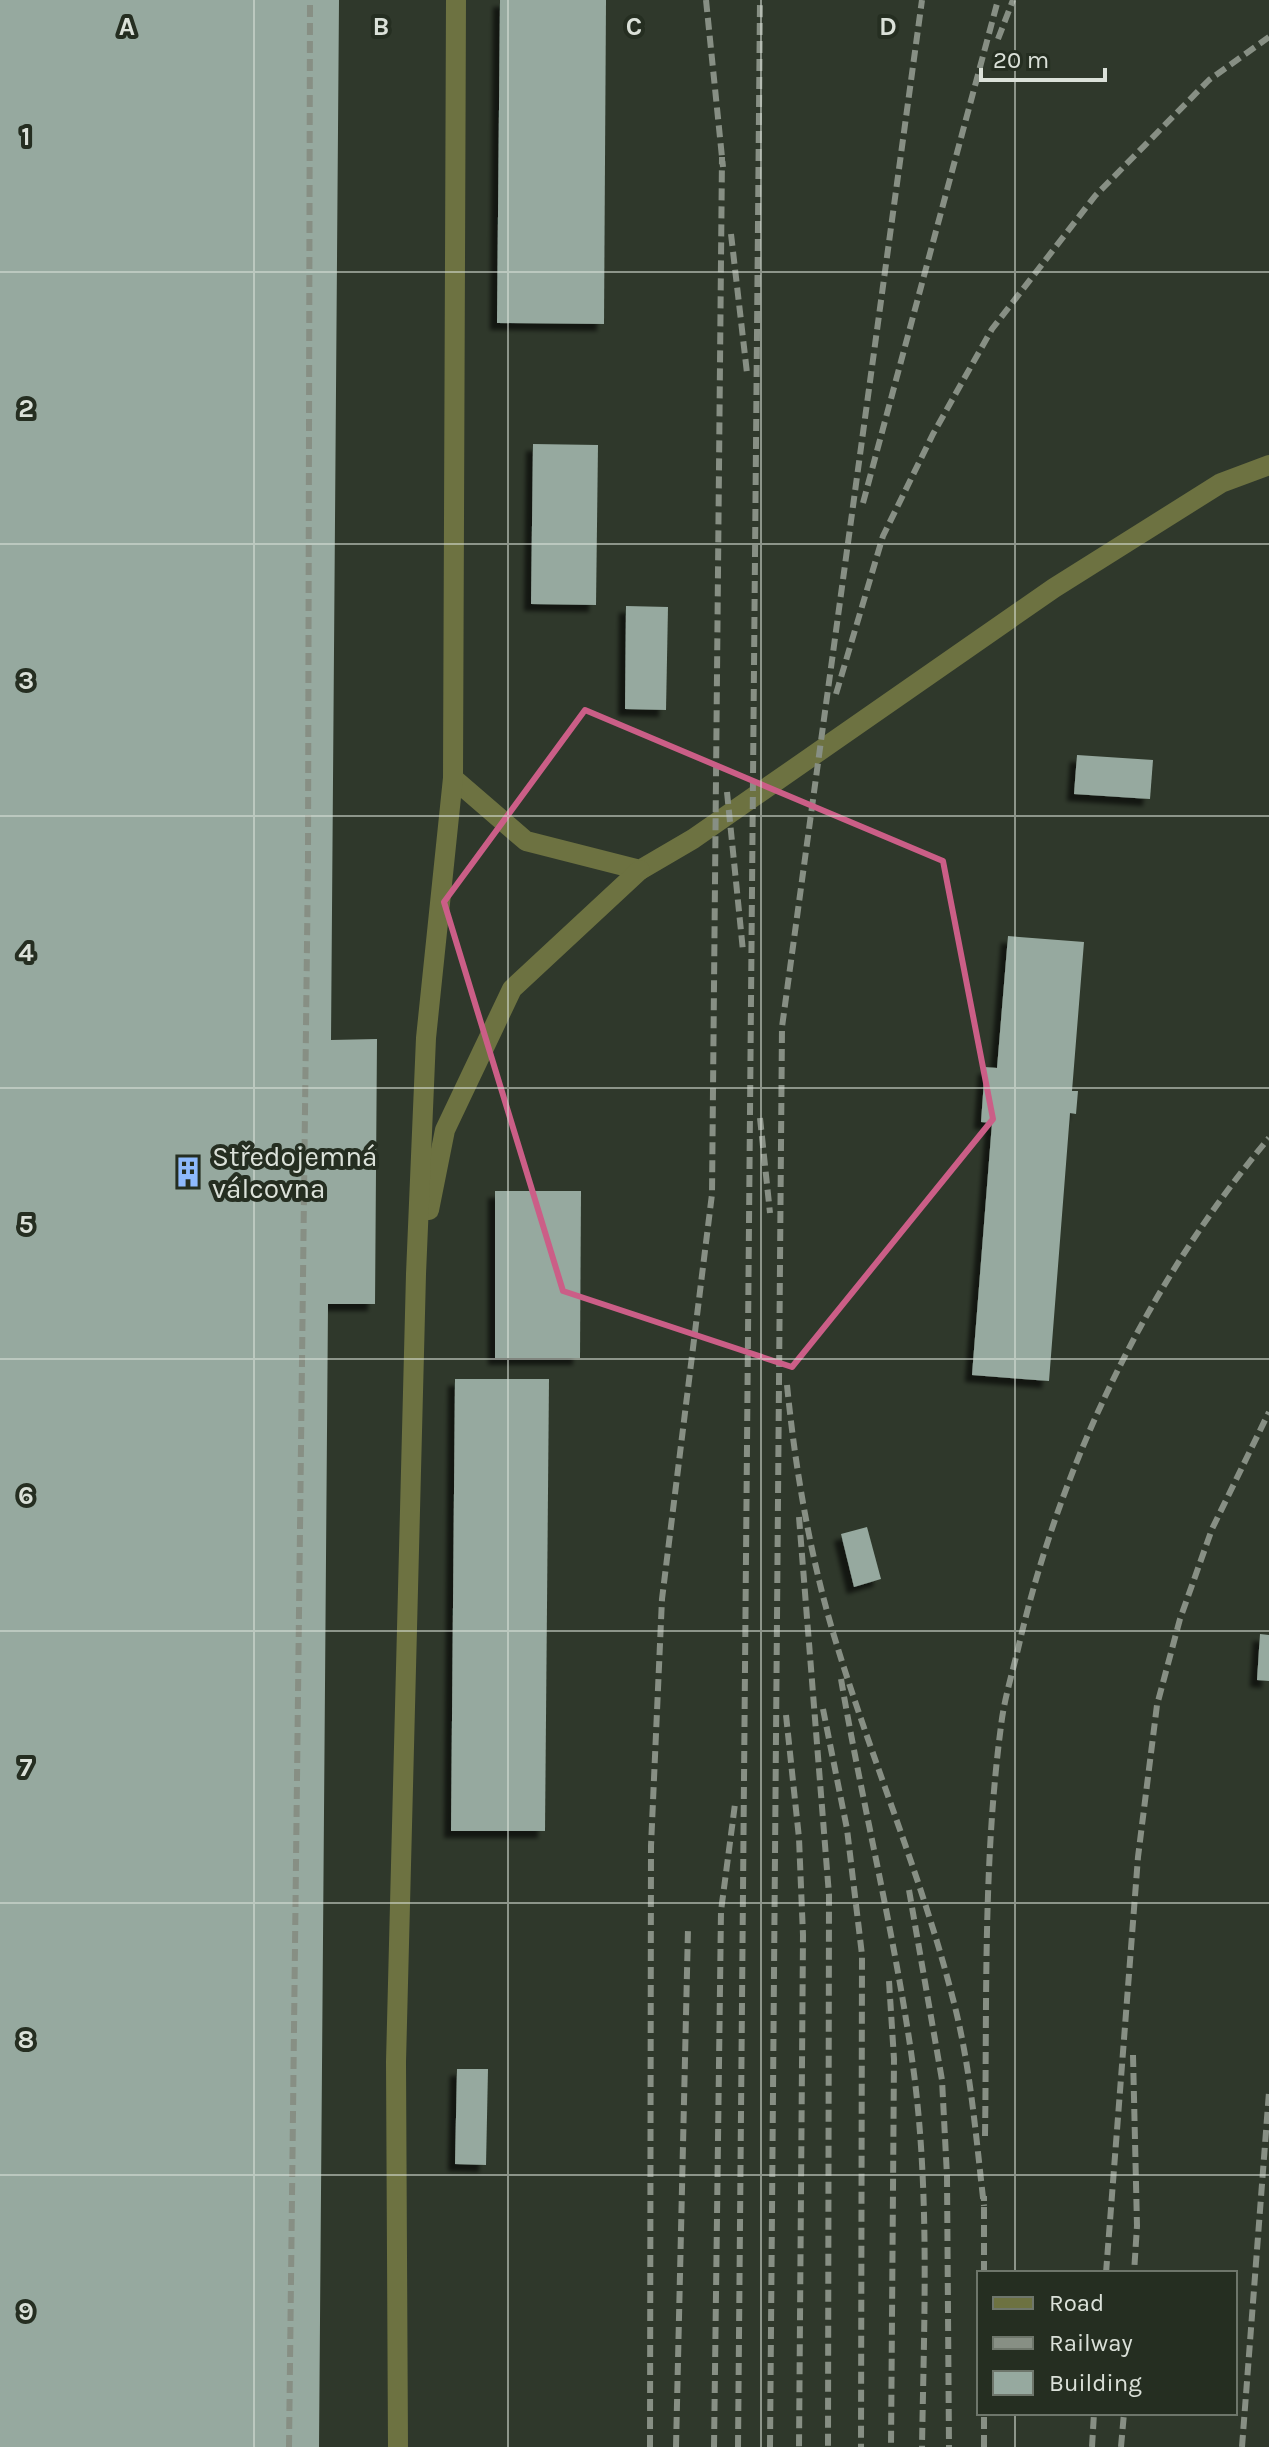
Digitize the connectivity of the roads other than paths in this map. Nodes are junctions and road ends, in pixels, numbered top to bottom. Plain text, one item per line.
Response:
1 (456, 0) edge
2 (1269, 465) edge
3 (453, 778) junction
4 (640, 870) junction
5 (416, 1274) junction
6 (398, 2447) edge

1 - 3 lane
2 - 4 lane
3 - 4 lane
3 - 5 lane
4 - 5 lane
5 - 6 lane

